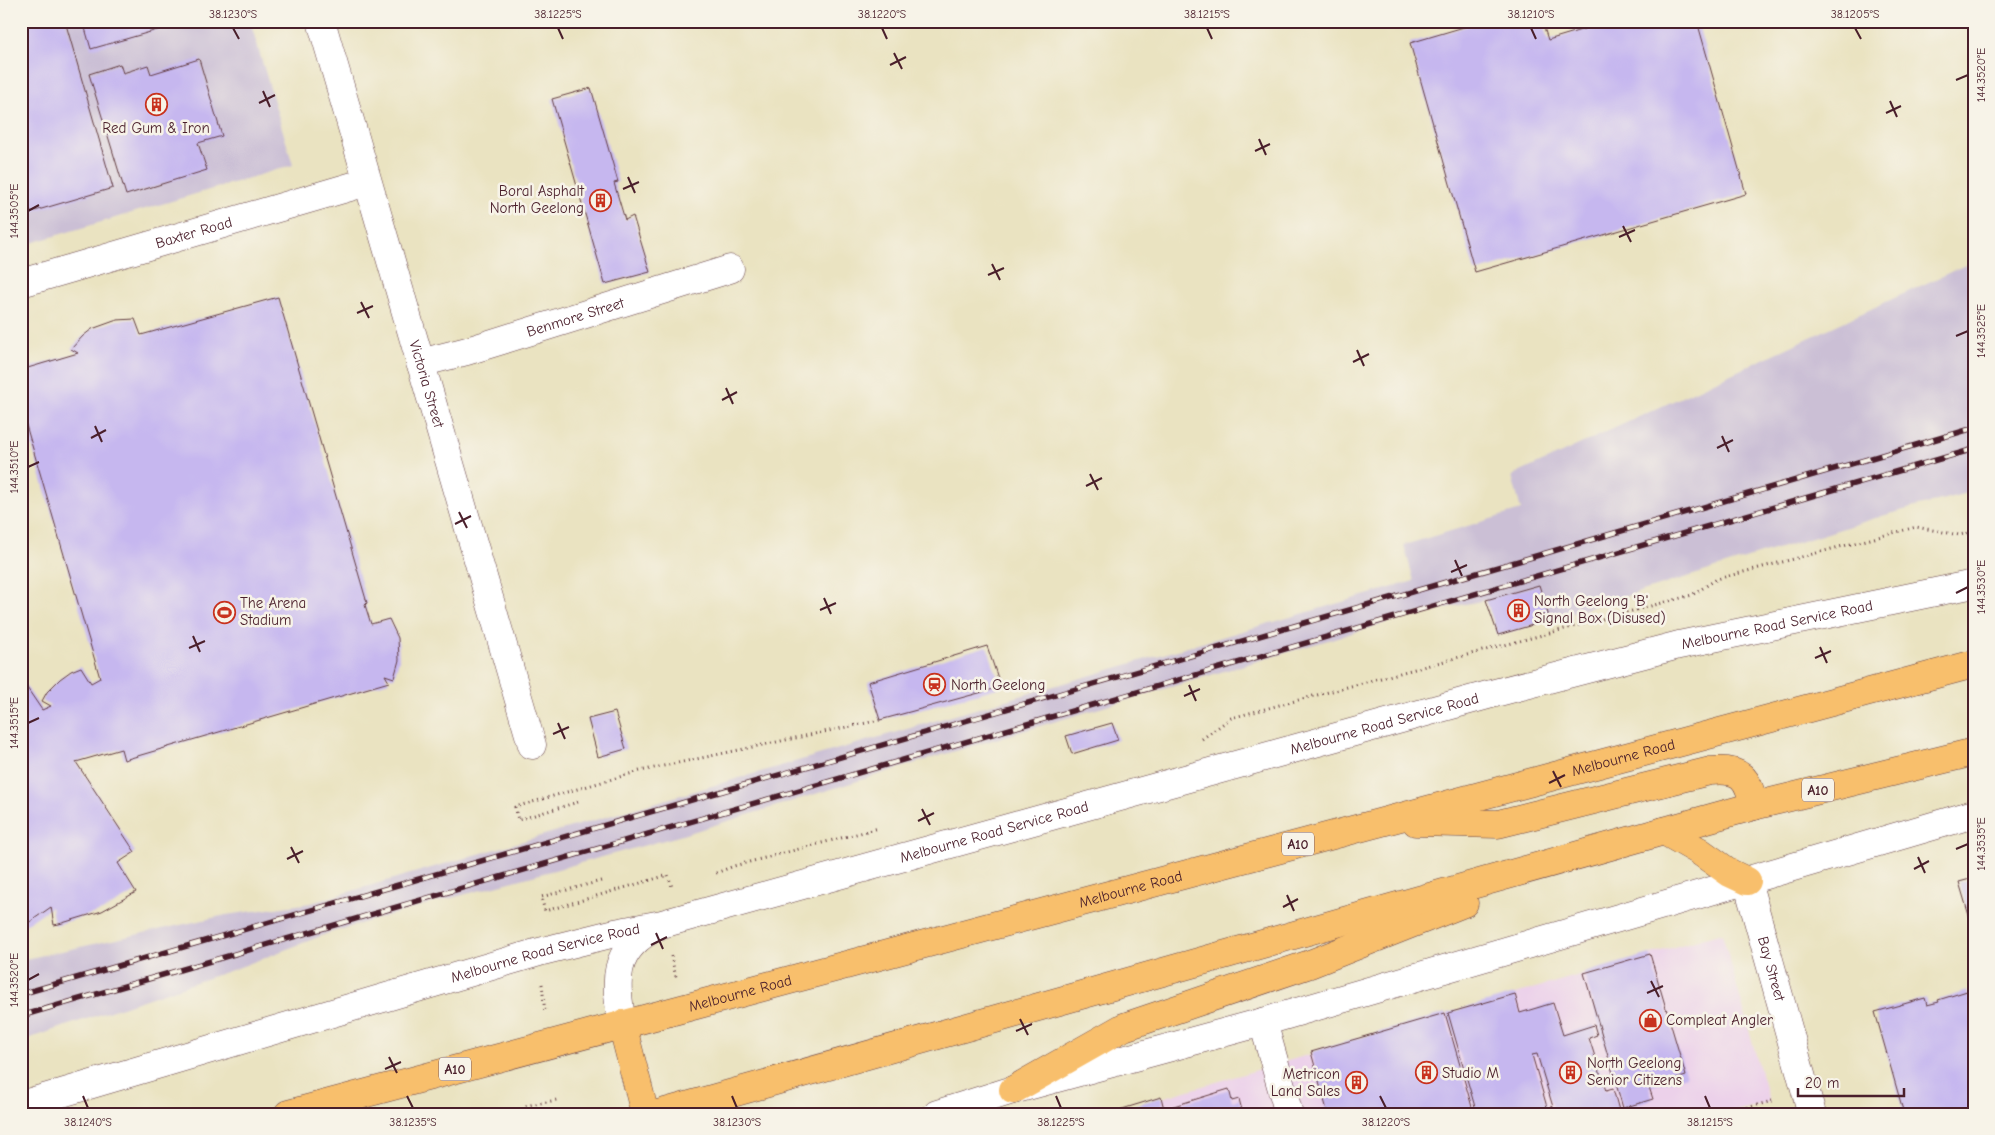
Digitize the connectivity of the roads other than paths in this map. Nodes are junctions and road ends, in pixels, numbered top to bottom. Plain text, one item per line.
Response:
1 (321, 21) edge
2 (367, 182) junction
3 (730, 269) dead end
4 (21, 283) edge
5 (420, 364) junction
6 (1974, 584) edge
7 (1974, 664) edge
8 (532, 745) dead end
9 (1974, 752) edge
10 (1754, 806) junction
11 (1974, 814) edge
12 (1385, 821) junction
13 (1664, 831) junction
14 (1590, 852) junction
15 (1747, 881) junction
16 (662, 924) junction
17 (1263, 1022) junction
18 (622, 1024) junction
19 (1013, 1090) junction
20 (1809, 1103) edge
21 (21, 1105) edge
22 (288, 1114) edge
23 (645, 1114) edge
24 (658, 1114) edge
25 (937, 1114) edge
26 (1289, 1114) edge

1 - 2 street, Victoria Street
2 - 4 street, Baxter Road
2 - 5 street, Victoria Street
3 - 5 street, Benmore Street
5 - 8 street, Victoria Street
6 - 16 street, Melbourne Road Service Road
7 - 12 highway, Melbourne Road / A10
9 - 10 highway, A10
10 - 12 highway
10 - 13 highway, A10
11 - 15 street
12 - 18 highway, Melbourne Road / A10
13 - 14 highway, A10
13 - 15 highway
14 - 19 highway
14 - 24 highway, A10
15 - 17 street
15 - 20 street, Bay Street
16 - 18 street
16 - 21 street, Melbourne Road Service Road
17 - 19 street
17 - 26 street
18 - 22 highway, Melbourne Road / A10
18 - 23 highway
19 - 25 street

